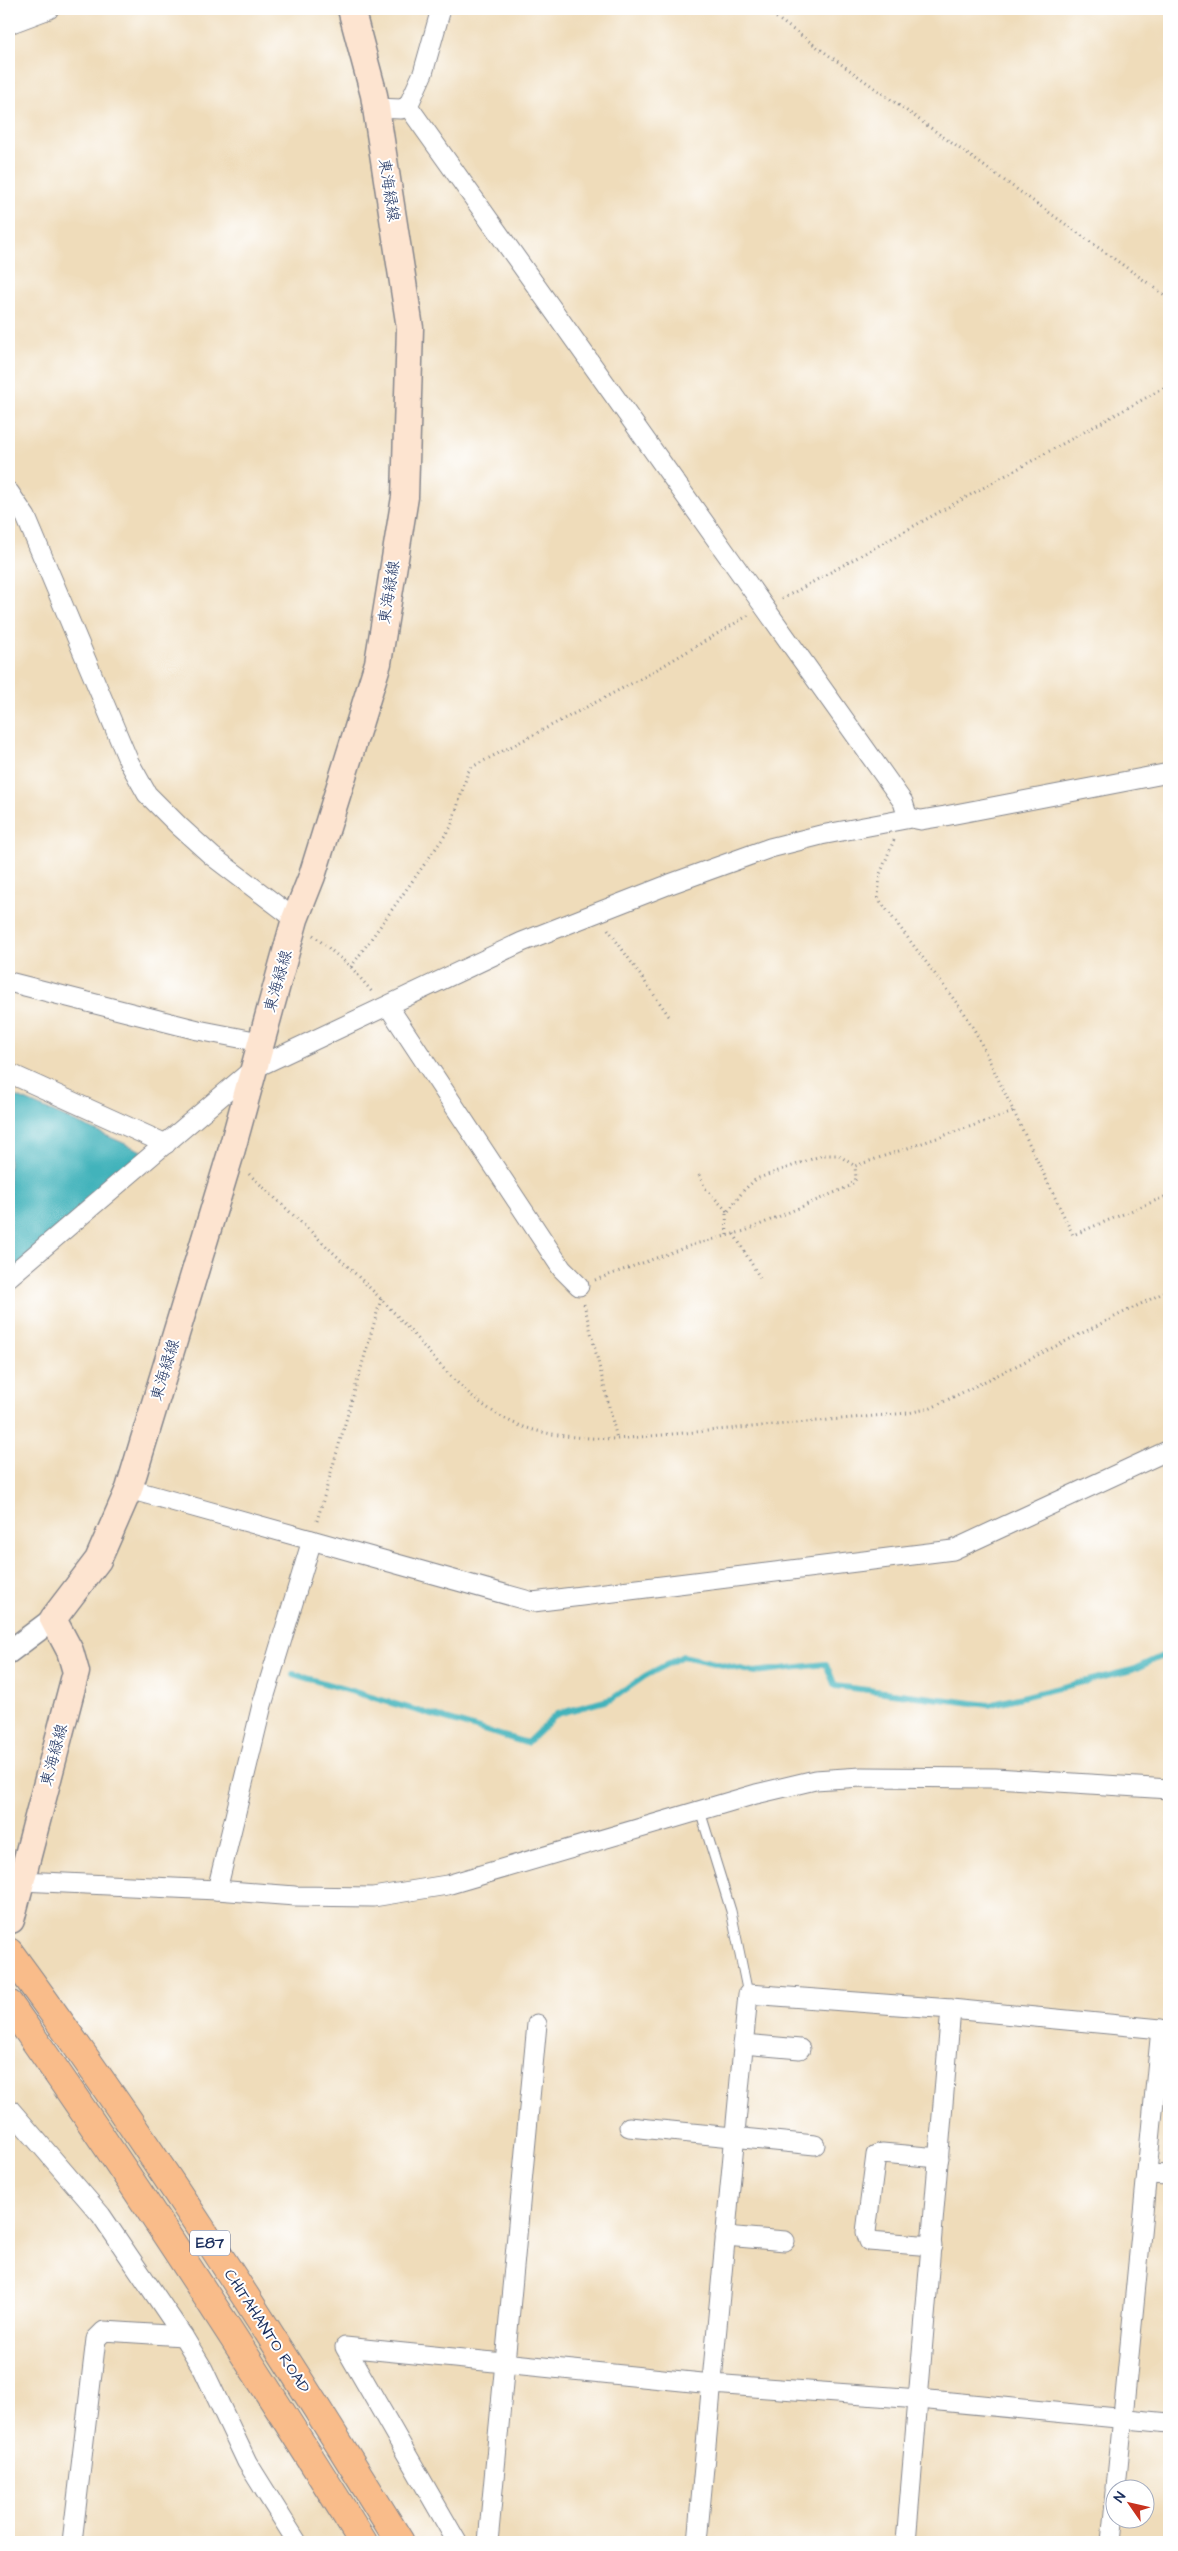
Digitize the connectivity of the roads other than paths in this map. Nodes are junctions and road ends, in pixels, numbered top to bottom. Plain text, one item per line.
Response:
1 (49, 9) edge
2 (351, 9) edge
3 (441, 9) edge
4 (9, 24) edge
5 (408, 106) junction
6 (376, 108) junction
7 (9, 492) edge
8 (1169, 773) edge
9 (908, 818) junction
10 (295, 919) junction
11 (9, 982) edge
12 (385, 1007) junction
13 (260, 1042) junction
14 (253, 1069) junction
15 (9, 1073) edge
16 (166, 1144) junction
17 (9, 1277) edge
18 (579, 1286) road end
19 (1169, 1450) edge
20 (129, 1489) junction
21 (312, 1540) junction
22 (53, 1619) junction
23 (9, 1652) edge
24 (1169, 1789) edge
25 (700, 1811) junction
26 (21, 1881) junction
27 (217, 1890) junction
28 (11, 1920) dead end
29 (9, 1952) edge
30 (748, 1994) junction
31 (9, 2004) edge
32 (951, 2009) junction
33 (538, 2024) dead end
34 (743, 2044) junction
35 (800, 2049) dead end
36 (9, 2108) edge
37 (629, 2128) dead end
38 (734, 2137) junction
39 (816, 2145) dead end
40 (938, 2158) junction
41 (1147, 2174) junction
42 (1169, 2175) edge
43 (725, 2236) junction
44 (785, 2241) dead end
45 (932, 2246) junction
46 (183, 2336) junction
47 (506, 2364) junction
48 (712, 2384) junction
49 (919, 2399) junction
50 (1122, 2419) junction
51 (1169, 2423) edge
52 (1117, 2478) edge
53 (1112, 2528) edge
54 (289, 2537) edge
55 (72, 2542) edge
56 (363, 2542) edge
57 (400, 2542) edge
58 (457, 2542) edge
59 (488, 2542) edge
60 (697, 2542) edge
61 (906, 2542) edge
62 (1111, 2542) edge

1 - 4 street
2 - 6 main road, 東海緑線
3 - 5 street
5 - 6 street
5 - 9 street
6 - 10 main road, 東海緑線
7 - 10 street
8 - 9 street
9 - 12 street
10 - 13 main road, 東海緑線
11 - 13 street
12 - 14 street
12 - 18 street
13 - 14 main road, 東海緑線
14 - 16 street
14 - 20 main road, 東海緑線
15 - 16 street
16 - 17 street
19 - 21 street
20 - 21 street
20 - 22 main road, 東海緑線
21 - 27 street
22 - 23 street
22 - 26 main road, 東海緑線
24 - 25 street
25 - 27 street
25 - 30 lane
26 - 27 street
26 - 28 main road, 東海緑線
29 - 57 highway, CHITAHANTO ROAD / E87
30 - 32 street
30 - 34 street
31 - 56 highway, CHITAHANTO ROAD / E87
32 - 40 street
32 - 41 street
33 - 47 street
34 - 35 street
34 - 38 street
36 - 46 street
37 - 38 street
38 - 39 street
38 - 43 street
40 - 45 street
40 - 45 street
41 - 42 street
41 - 50 street
43 - 44 street
43 - 48 street
45 - 49 street
46 - 54 street
46 - 55 street
47 - 48 street
47 - 58 street
47 - 59 street
48 - 49 street
48 - 60 street
49 - 50 street
49 - 61 street
50 - 51 street
50 - 52 street
53 - 62 street

